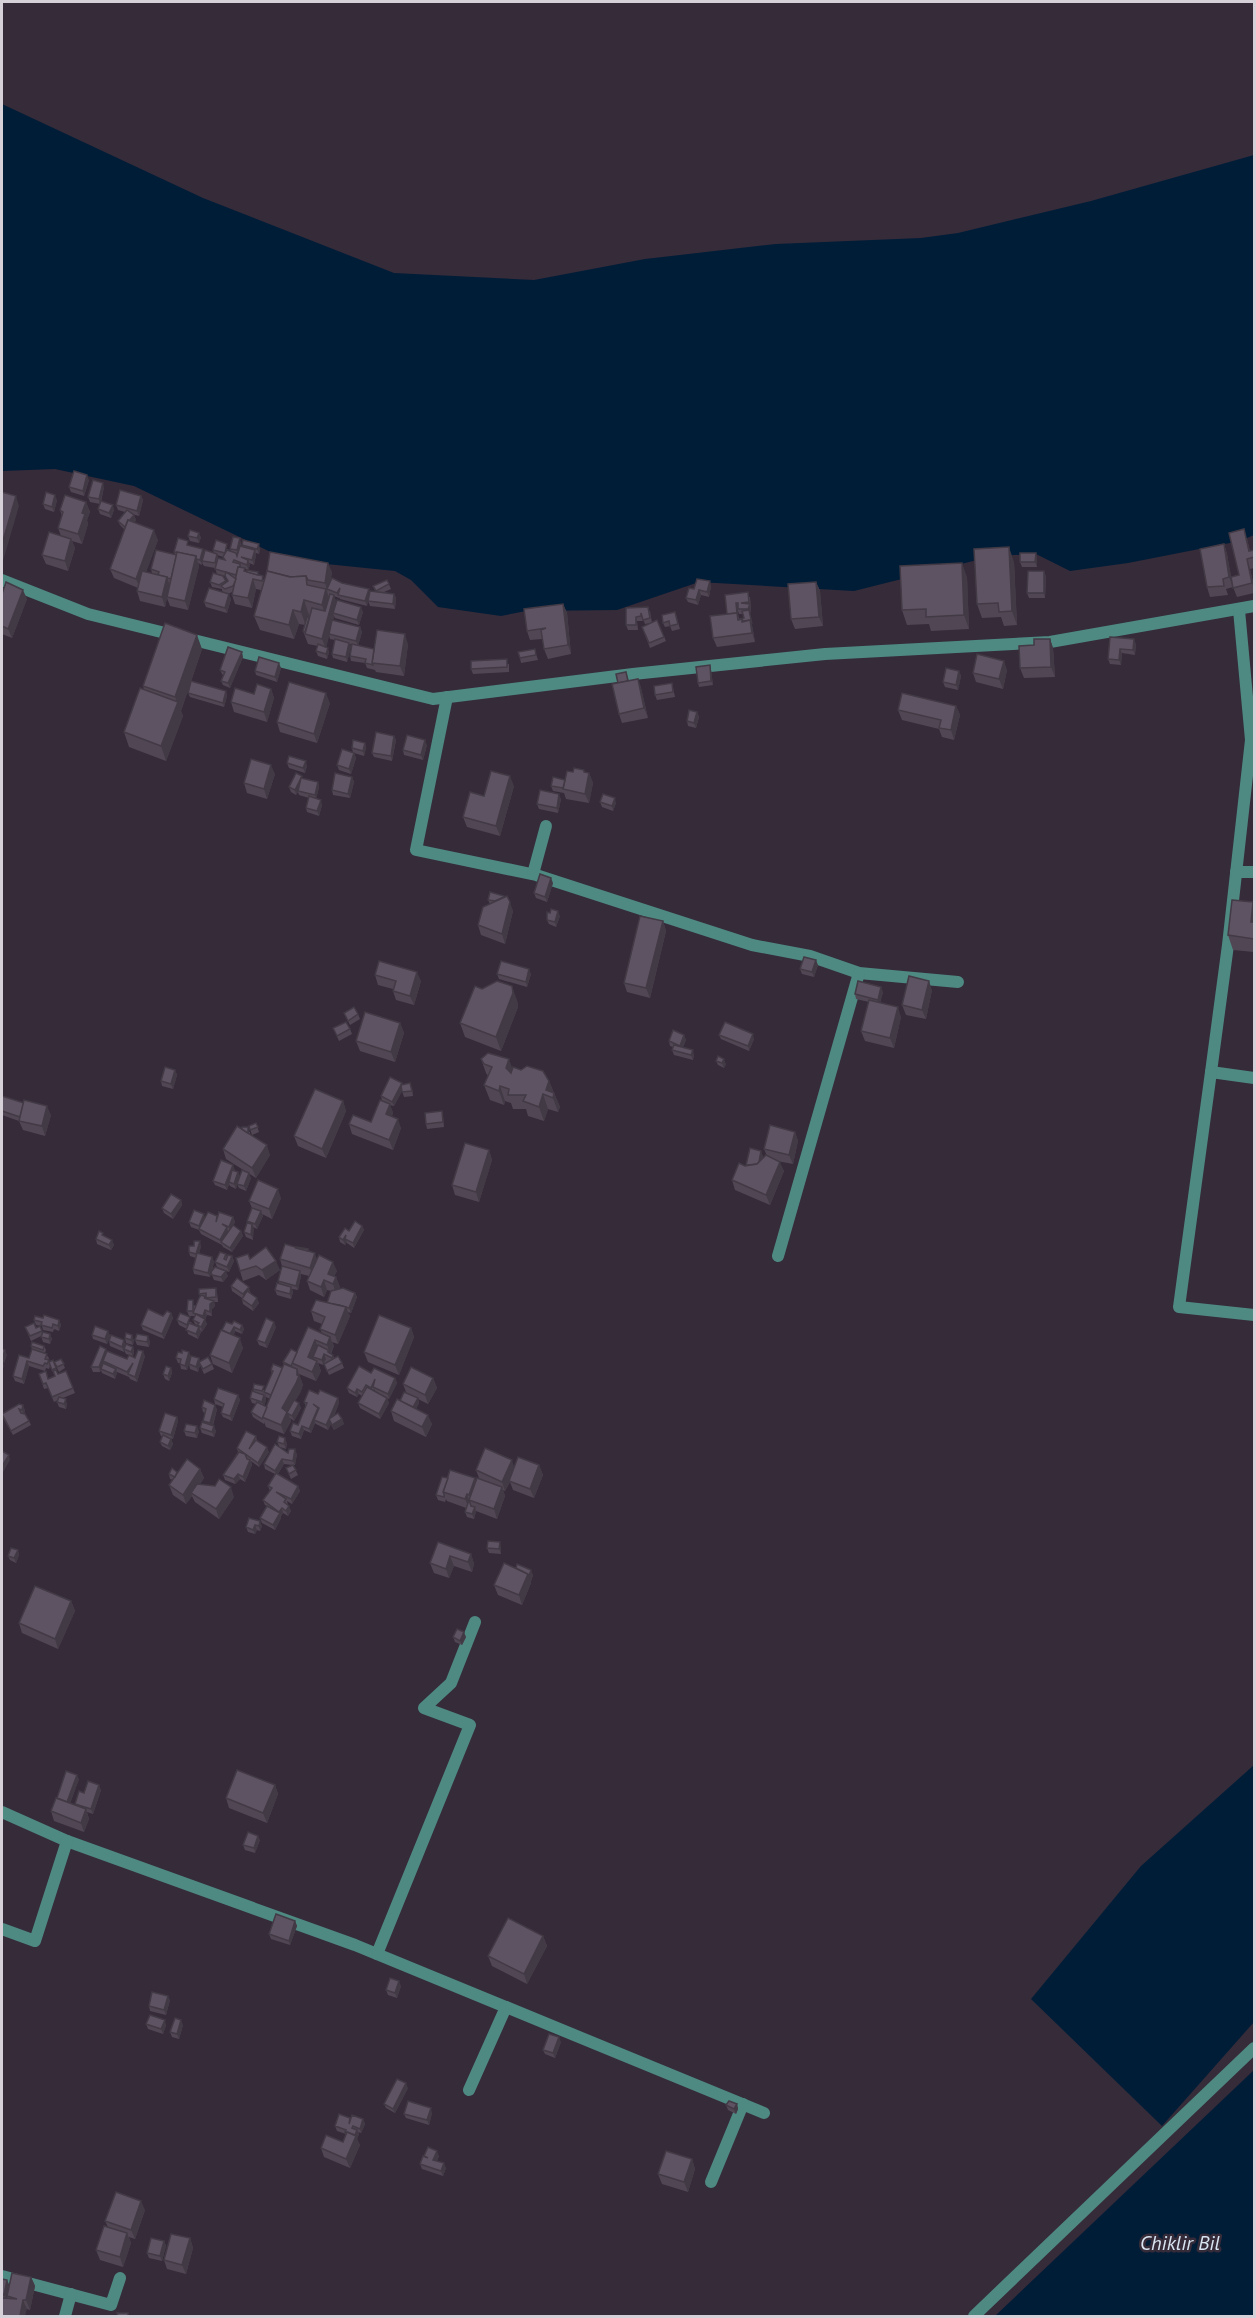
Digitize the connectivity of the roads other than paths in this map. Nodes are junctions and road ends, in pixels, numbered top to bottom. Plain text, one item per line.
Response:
1 (2, 580) edge
2 (1254, 606) edge
3 (1239, 610) junction
4 (447, 697) junction
5 (546, 826) dead end
6 (1236, 872) junction
7 (1254, 872) edge
8 (533, 874) junction
9 (859, 973) junction
10 (958, 982) dead end
11 (1211, 1072) junction
12 (1254, 1078) edge
13 (778, 1256) dead end
14 (1254, 1315) edge
15 (475, 1622) dead end
16 (2, 1812) edge
17 (67, 1841) junction
18 (2, 1929) edge
19 (377, 1954) junction
20 (506, 2007) junction
21 (1254, 2048) edge
22 (469, 2090) dead end
23 (743, 2104) junction
24 (764, 2113) dead end
25 (711, 2182) dead end
26 (2, 2276) edge
27 (120, 2278) dead end
28 (71, 2294) junction
29 (65, 2316) edge
30 (974, 2316) edge

1 - 4 street
2 - 3 street
3 - 4 street
3 - 6 street
4 - 8 street
5 - 8 street
6 - 7 street
6 - 11 street
8 - 9 street
9 - 10 street
9 - 13 street
11 - 12 street
11 - 14 street
15 - 19 street
16 - 17 street
17 - 18 street
17 - 19 street
19 - 20 street
20 - 22 street
20 - 23 street
21 - 30 street
23 - 24 street
23 - 25 street
26 - 28 street
27 - 28 street
28 - 29 street

